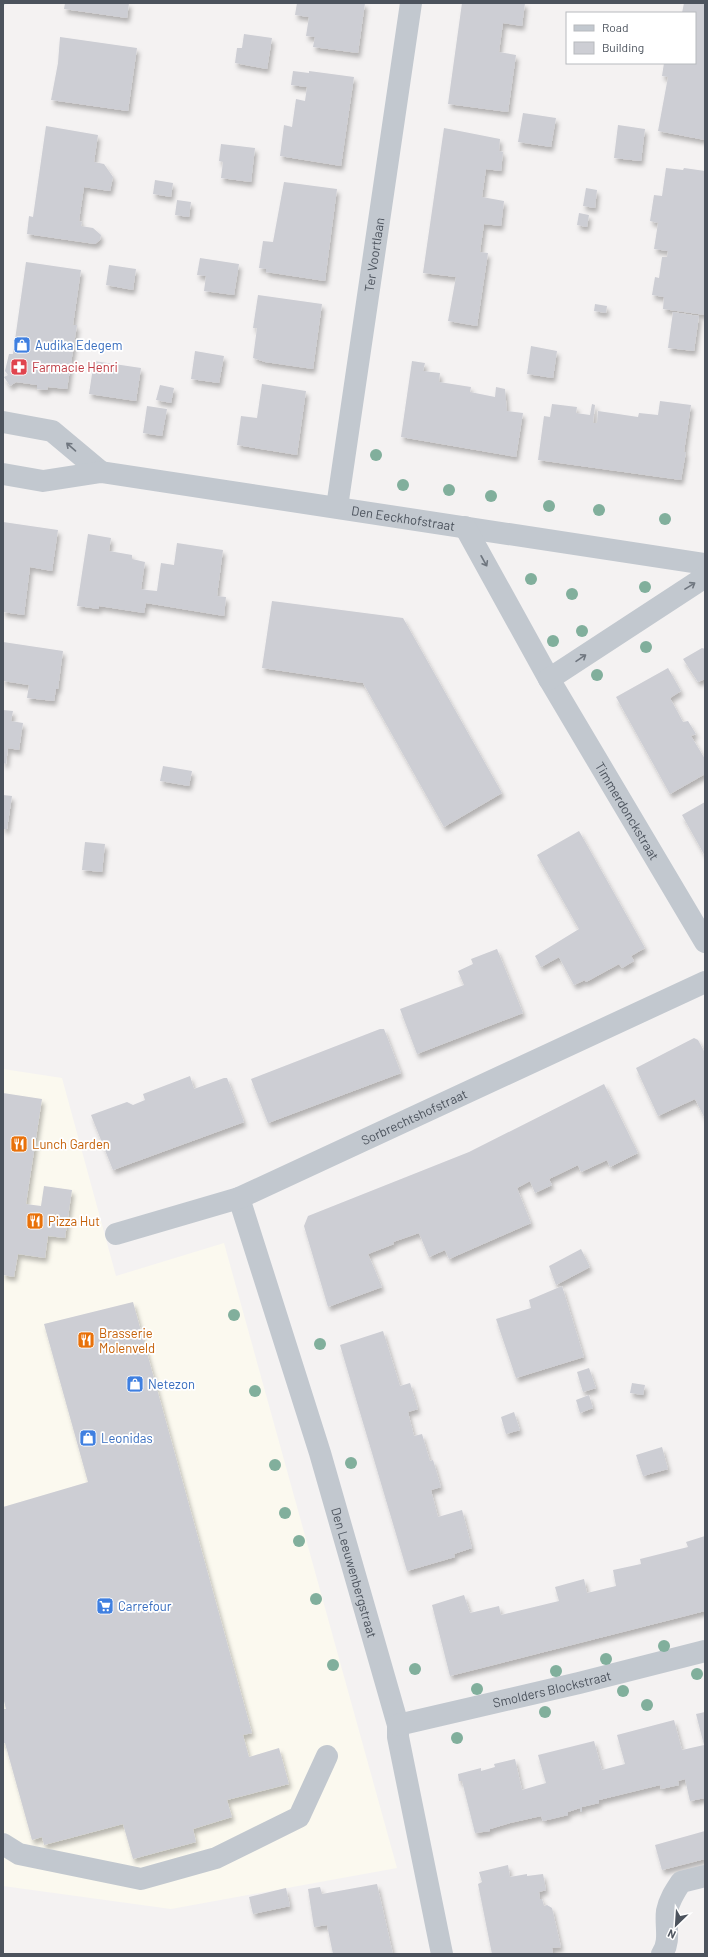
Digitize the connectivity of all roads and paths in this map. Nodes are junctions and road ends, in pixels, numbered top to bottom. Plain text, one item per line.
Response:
1 (411, 3) edge
2 (3, 422) edge
3 (101, 472) junction
4 (3, 474) edge
5 (336, 507) junction
6 (465, 527) junction
7 (705, 564) edge
8 (705, 577) edge
9 (549, 679) junction
10 (705, 942) edge
11 (705, 982) edge
12 (239, 1198) junction
13 (116, 1234) dead end
14 (705, 1651) edge
15 (398, 1725) junction
16 (327, 1756) dead end
17 (3, 1844) edge
18 (705, 1876) edge
19 (442, 1954) edge
20 (662, 1954) edge

1 - 5 street, Ter Voortlaan
3 -> 2 street
3 - 4 street, Den Eeckhofstraat
3 - 5 street, Den Eeckhofstraat
5 - 6 street, Den Eeckhofstraat
6 - 7 street, Den Eeckhofstraat
6 -> 9 street, Timmerdonckstraat
9 -> 8 street
9 - 10 street, Timmerdonckstraat
11 - 12 street, Sorbrechtshofstraat
12 - 13 street, Sorbrechtshofstraat
12 - 15 street, Den Leeuwenbergstraat
14 - 15 street, Smolders Blockstraat
15 - 19 street, Den Leeuwenbergstraat
16 - 17 street
18 - 20 street

